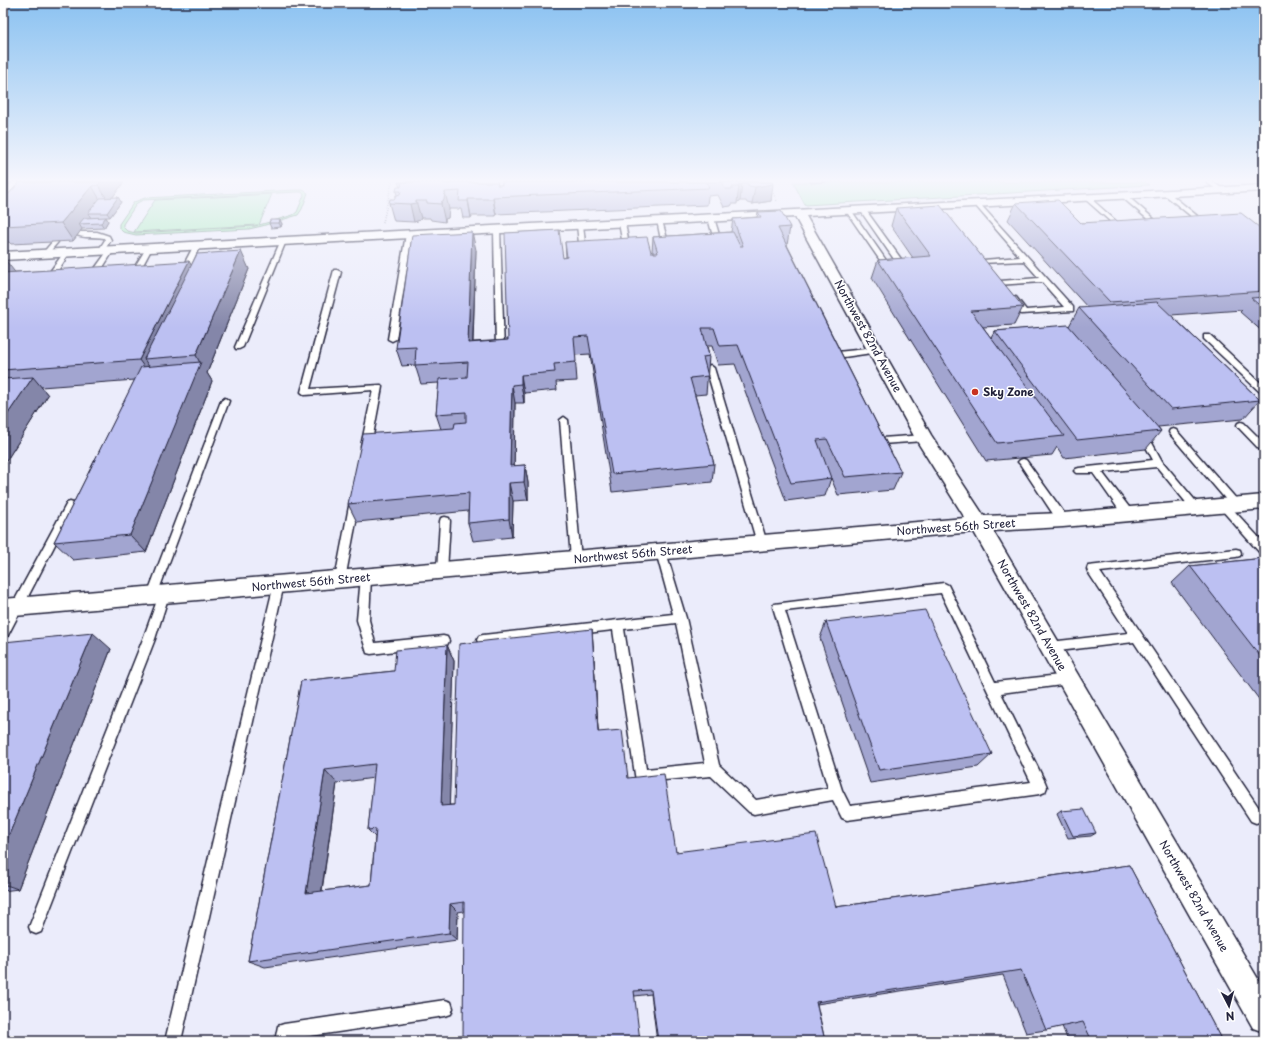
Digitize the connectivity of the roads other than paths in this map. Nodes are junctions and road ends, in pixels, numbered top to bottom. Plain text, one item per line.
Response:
1 (467, 231) edge
2 (497, 231) edge
3 (581, 231) edge
4 (624, 231) edge
5 (661, 231) edge
6 (715, 231) edge
7 (808, 231) edge
8 (863, 231) edge
9 (878, 231) edge
10 (1001, 231) edge
11 (78, 234) dead end
12 (409, 234) junction
13 (283, 241) junction
14 (55, 242) edge
15 (703, 242) edge
16 (680, 244) edge
17 (198, 245) junction
18 (149, 248) junction
19 (106, 250) junction
20 (67, 252) junction
21 (583, 252) edge
22 (628, 252) edge
23 (45, 254) junction
24 (3, 256) edge
25 (978, 256) edge
26 (1026, 259) junction
27 (337, 272) dead end
28 (182, 276) edge
29 (1044, 280) junction
30 (90, 281) edge
31 (130, 281) edge
32 (45, 284) edge
33 (1207, 337) dead end
34 (392, 339) dead end
35 (238, 347) dead end
36 (876, 350) junction
37 (500, 352) edge
38 (837, 355) edge
39 (710, 368) dead end
40 (1264, 391) edge
41 (225, 401) dead end
42 (564, 420) dead end
43 (1136, 425) edge
44 (1241, 425) dead end
45 (1173, 432) dead end
46 (924, 438) junction
47 (882, 441) edge
48 (1264, 449) edge
49 (364, 456) edge
50 (1023, 462) dead end
51 (1159, 463) junction
52 (1095, 469) junction
53 (1079, 471) dead end
54 (356, 494) edge
55 (1264, 502) edge
56 (1230, 505) junction
57 (70, 506) edge
58 (1196, 508) junction
59 (1128, 514) junction
60 (1063, 520) junction
61 (445, 521) dead end
62 (979, 524) junction
63 (1260, 542) edge
64 (762, 543) junction
65 (1264, 550) edge
66 (661, 552) junction
67 (1236, 553) dead end
68 (576, 559) junction
69 (442, 571) junction
70 (366, 577) junction
71 (340, 579) junction
72 (279, 584) junction
73 (158, 595) junction
74 (9, 608) edge
75 (680, 618) junction
76 (618, 625) junction
77 (3, 633) edge
78 (1137, 637) junction
79 (483, 640) edge
80 (443, 641) dead end
81 (1050, 647) junction
82 (1069, 679) junction
83 (992, 688) junction
84 (713, 769) junction
85 (836, 793) junction
86 (1256, 816) dead end
87 (36, 927) dead end
88 (445, 1008) dead end
89 (1264, 1017) edge
90 (173, 1041) edge
91 (283, 1041) edge

1 - 12 street
2 - 37 lane
3 - 21 lane
4 - 22 lane
5 - 16 lane
6 - 15 lane
7 - 36 street, Northwest 82nd Avenue
8 - 9 lane
10 - 26 lane
11 - 19 lane
12 - 13 street
12 - 34 lane
13 - 17 street
13 - 35 lane
14 - 23 lane
17 - 18 street
17 - 28 lane
18 - 19 street
18 - 31 lane
19 - 20 street
19 - 30 lane
20 - 23 street
20 - 32 lane
23 - 24 street
25 - 26 lane
26 - 29 lane
27 - 49 lane
29 - 29 lane
33 - 40 lane
36 - 38 lane
36 - 46 street, Northwest 82nd Avenue
39 - 64 lane
41 - 73 lane
42 - 68 lane
43 - 51 lane
44 - 48 lane
45 - 56 lane
46 - 47 lane
46 - 62 street, Northwest 82nd Avenue
50 - 60 lane
51 - 52 lane
51 - 58 lane
52 - 53 lane
52 - 59 lane
54 - 71 lane
55 - 56 street, Northwest 56th Street
56 - 58 street, Northwest 56th Street
56 - 63 lane
57 - 74 lane
58 - 59 street, Northwest 56th Street
59 - 60 street, Northwest 56th Street
60 - 62 street, Northwest 56th Street
61 - 69 lane
62 - 64 street, Northwest 56th Street
62 - 81 street, Northwest 82nd Avenue
63 - 65 lane
64 - 66 street, Northwest 56th Street
66 - 68 street, Northwest 56th Street
66 - 75 lane
67 - 78 lane
68 - 69 street, Northwest 56th Street
69 - 70 street, Northwest 56th Street
70 - 71 street, Northwest 56th Street
70 - 80 lane
71 - 72 street, Northwest 56th Street
72 - 73 street, Northwest 56th Street
72 - 90 lane
73 - 74 street, Northwest 56th Street
73 - 87 lane
74 - 77 lane
75 - 76 lane
75 - 84 lane
76 - 79 lane
76 - 84 lane
78 - 81 lane
78 - 86 lane
81 - 82 street, Northwest 82nd Avenue
82 - 83 lane
82 - 89 street, Northwest 82nd Avenue
83 - 85 lane
83 - 85 lane
84 - 85 lane
88 - 91 lane

